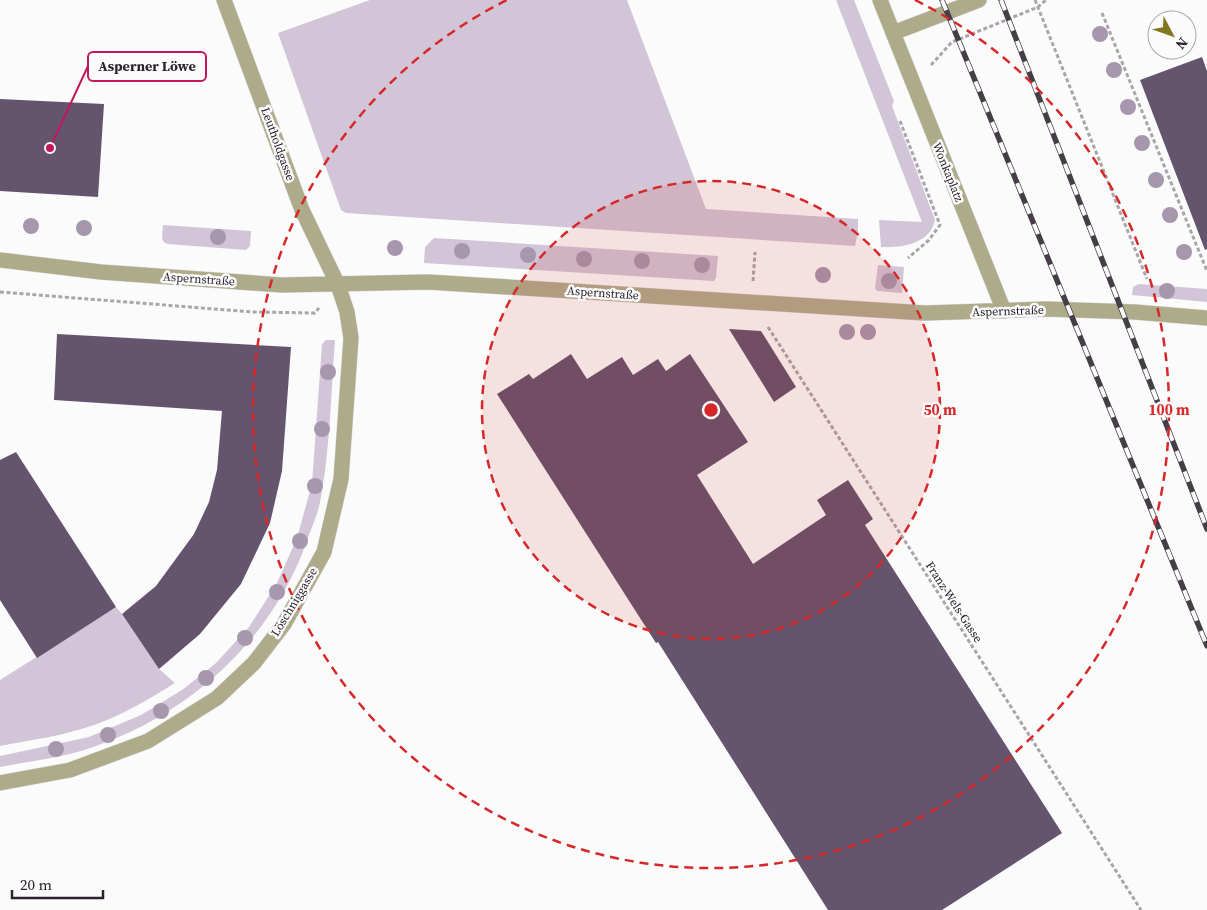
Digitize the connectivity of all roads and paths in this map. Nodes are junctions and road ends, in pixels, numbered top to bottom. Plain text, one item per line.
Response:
1 (224, 0) edge
2 (880, 0) edge
3 (979, 0) edge
4 (1035, 0) edge
5 (1046, 0) edge
6 (1038, 7) junction
7 (1102, 13) dead end
8 (893, 33) junction
9 (935, 61) dead end
10 (898, 114) dead end
11 (908, 258) dead end
12 (0, 260) edge
13 (1207, 271) edge
14 (1147, 279) dead end
15 (338, 285) junction
16 (0, 292) edge
17 (752, 302) junction
18 (1004, 310) junction
19 (315, 313) dead end
20 (1207, 318) edge
21 (0, 783) edge
22 (1141, 910) edge

1 - 15 street, Leutholdgasse
2 - 8 street, Wonkaplatz
3 - 8 street
4 - 6 path
5 - 6 path
6 - 9 path
6 - 14 path
7 - 13 path
8 - 18 street, Wonkaplatz
10 - 11 path
12 - 15 street, Aspernstraße
15 - 17 street, Aspernstraße
15 - 21 street, Löschniggasse
16 - 19 path
17 - 18 street, Aspernstraße
17 - 22 path, Franz-Wels-Gasse
18 - 20 street, Aspernstraße

